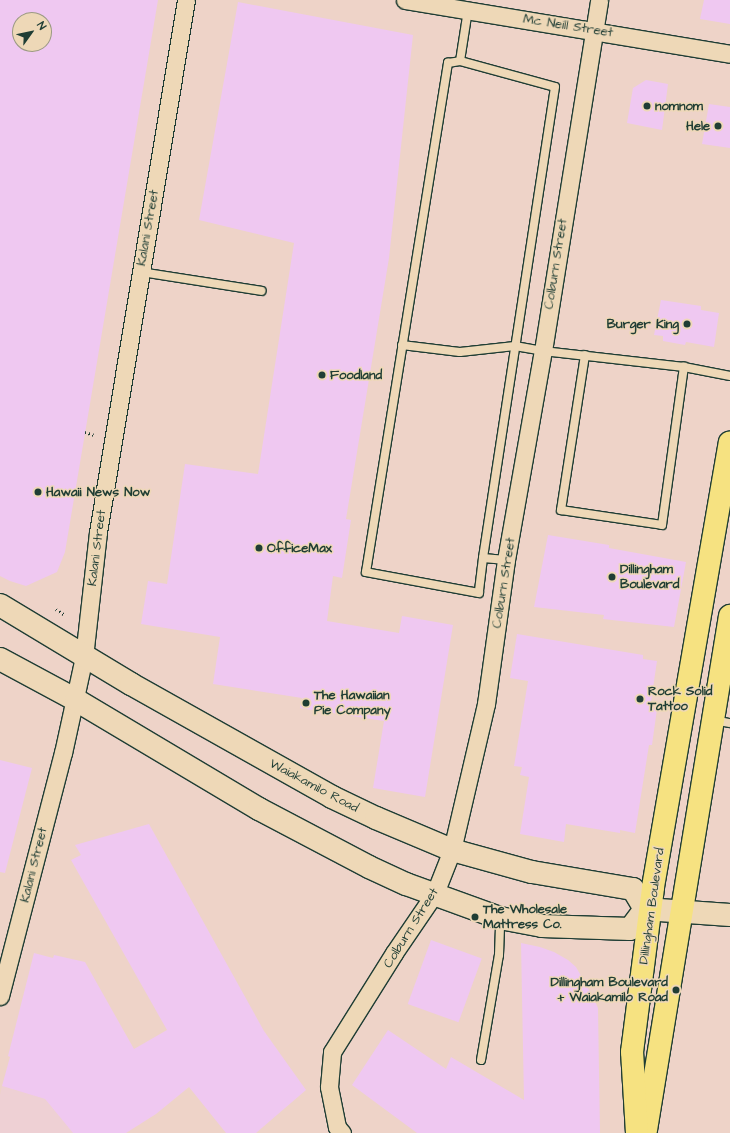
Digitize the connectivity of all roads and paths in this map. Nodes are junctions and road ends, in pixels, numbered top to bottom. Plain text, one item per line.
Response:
1 (186, 0) edge
2 (405, 0) edge
3 (599, 0) edge
4 (468, 10) junction
5 (594, 30) junction
6 (730, 54) edge
7 (460, 61) junction
8 (141, 272) junction
9 (262, 291) dead end
10 (402, 345) junction
11 (515, 346) junction
12 (543, 351) junction
13 (585, 355) junction
14 (684, 367) junction
15 (730, 376) edge
16 (85, 432) dead end
17 (94, 434) dead end
18 (730, 443) edge
19 (483, 558) junction
20 (506, 560) junction
21 (0, 605) edge
22 (56, 609) dead end
23 (64, 615) dead end
24 (730, 616) edge
25 (84, 657) junction
26 (0, 659) edge
27 (76, 700) junction
28 (721, 721) edge
29 (452, 850) junction
30 (435, 893) junction
31 (648, 909) junction
32 (681, 912) junction
33 (730, 915) edge
34 (500, 918) junction
35 (0, 996) edge
36 (481, 1060) dead end
37 (342, 1133) edge
38 (637, 1133) edge
39 (645, 1133) edge

1 - 8 street, Kalani Street
2 - 4 street, Mc Neill Street
3 - 5 street, Colburn Street
4 - 5 street, Mc Neill Street
4 - 7 lane
5 - 6 street, Mc Neill Street
5 - 12 street, Colburn Street
7 - 10 lane
7 - 11 lane
8 - 9 lane
8 - 25 street, Kalani Street
10 - 11 lane
10 - 19 lane
11 - 12 lane
11 - 19 lane
12 - 13 lane
12 - 20 street, Colburn Street
13 - 14 lane
13 - 14 lane
14 - 15 lane
16 - 17 path
18 - 31 main road, Dillingham Boulevard
19 - 20 lane
20 - 29 street, Colburn Street
21 - 25 main road, Waiakamilo Road
22 - 23 path
24 - 28 main road
25 - 27 street, Kalani Street
25 - 29 main road, Waiakamilo Road
26 - 27 main road
27 - 30 main road
27 - 35 street, Kalani Street
28 - 32 main road
29 - 30 street, Colburn Street
29 - 31 main road, Waiakamilo Road
30 - 34 main road
30 - 37 street, Colburn Street
31 - 32 main road
31 - 34 main road
31 - 38 main road, Dillingham Boulevard
32 - 33 main road
32 - 39 main road
34 - 36 lane

